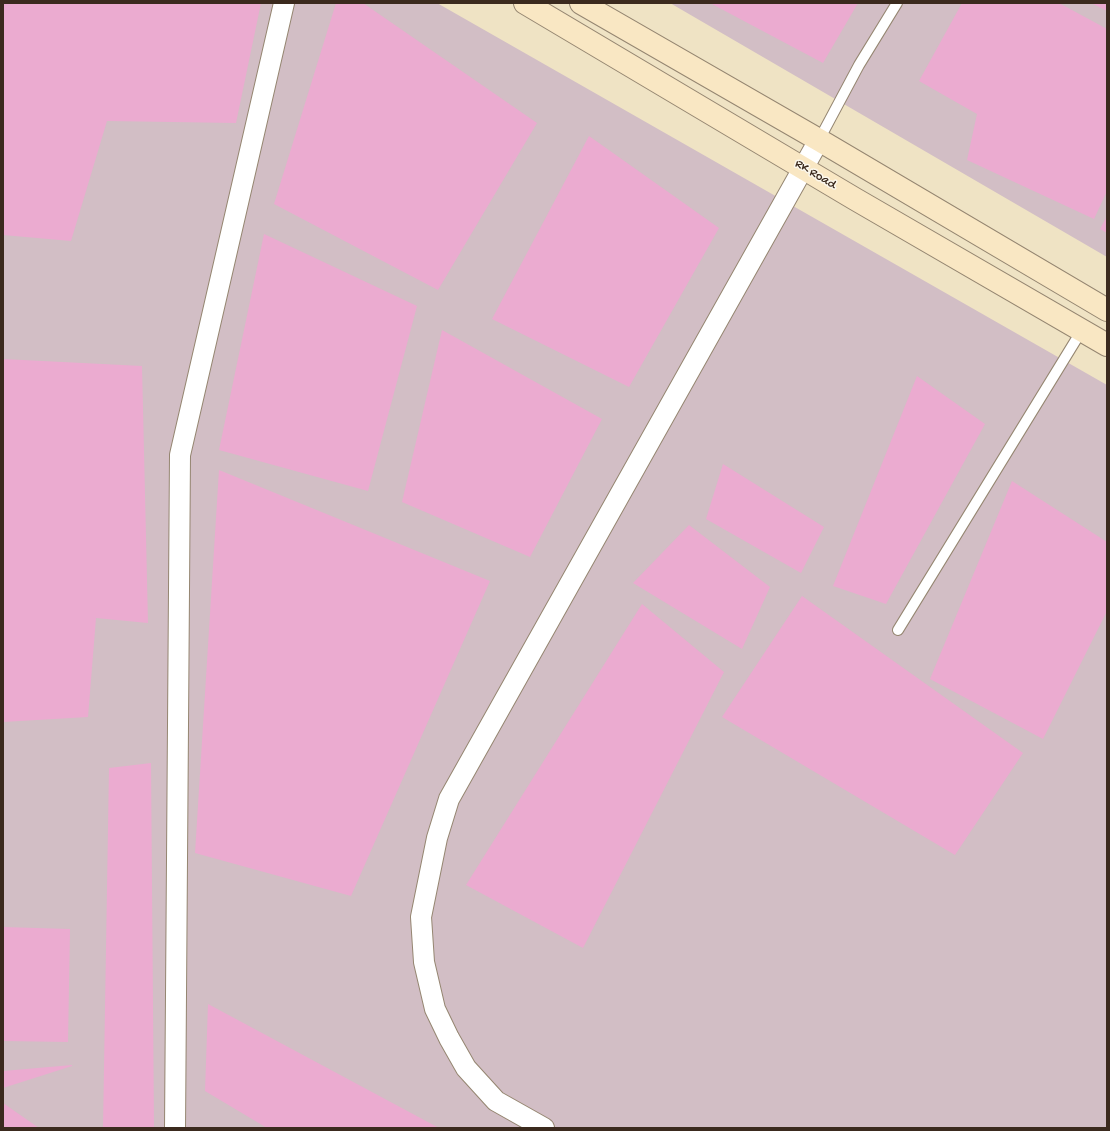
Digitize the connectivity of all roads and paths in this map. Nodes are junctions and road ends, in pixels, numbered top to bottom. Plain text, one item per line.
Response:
1 (284, 3) edge
2 (525, 3) edge
3 (581, 3) edge
4 (898, 3) edge
5 (819, 140) junction
6 (803, 168) junction
7 (1107, 310) edge
8 (1082, 330) junction
9 (1107, 345) edge
10 (898, 630) dead end
11 (175, 1128) edge
12 (544, 1128) edge

1 - 11 street
2 - 6 street, RK Road
3 - 5 street
4 - 5 lane
5 - 6 street
5 - 7 street
6 - 8 street, RK Road
6 - 12 street
8 - 9 street, RK Road
8 - 10 lane

